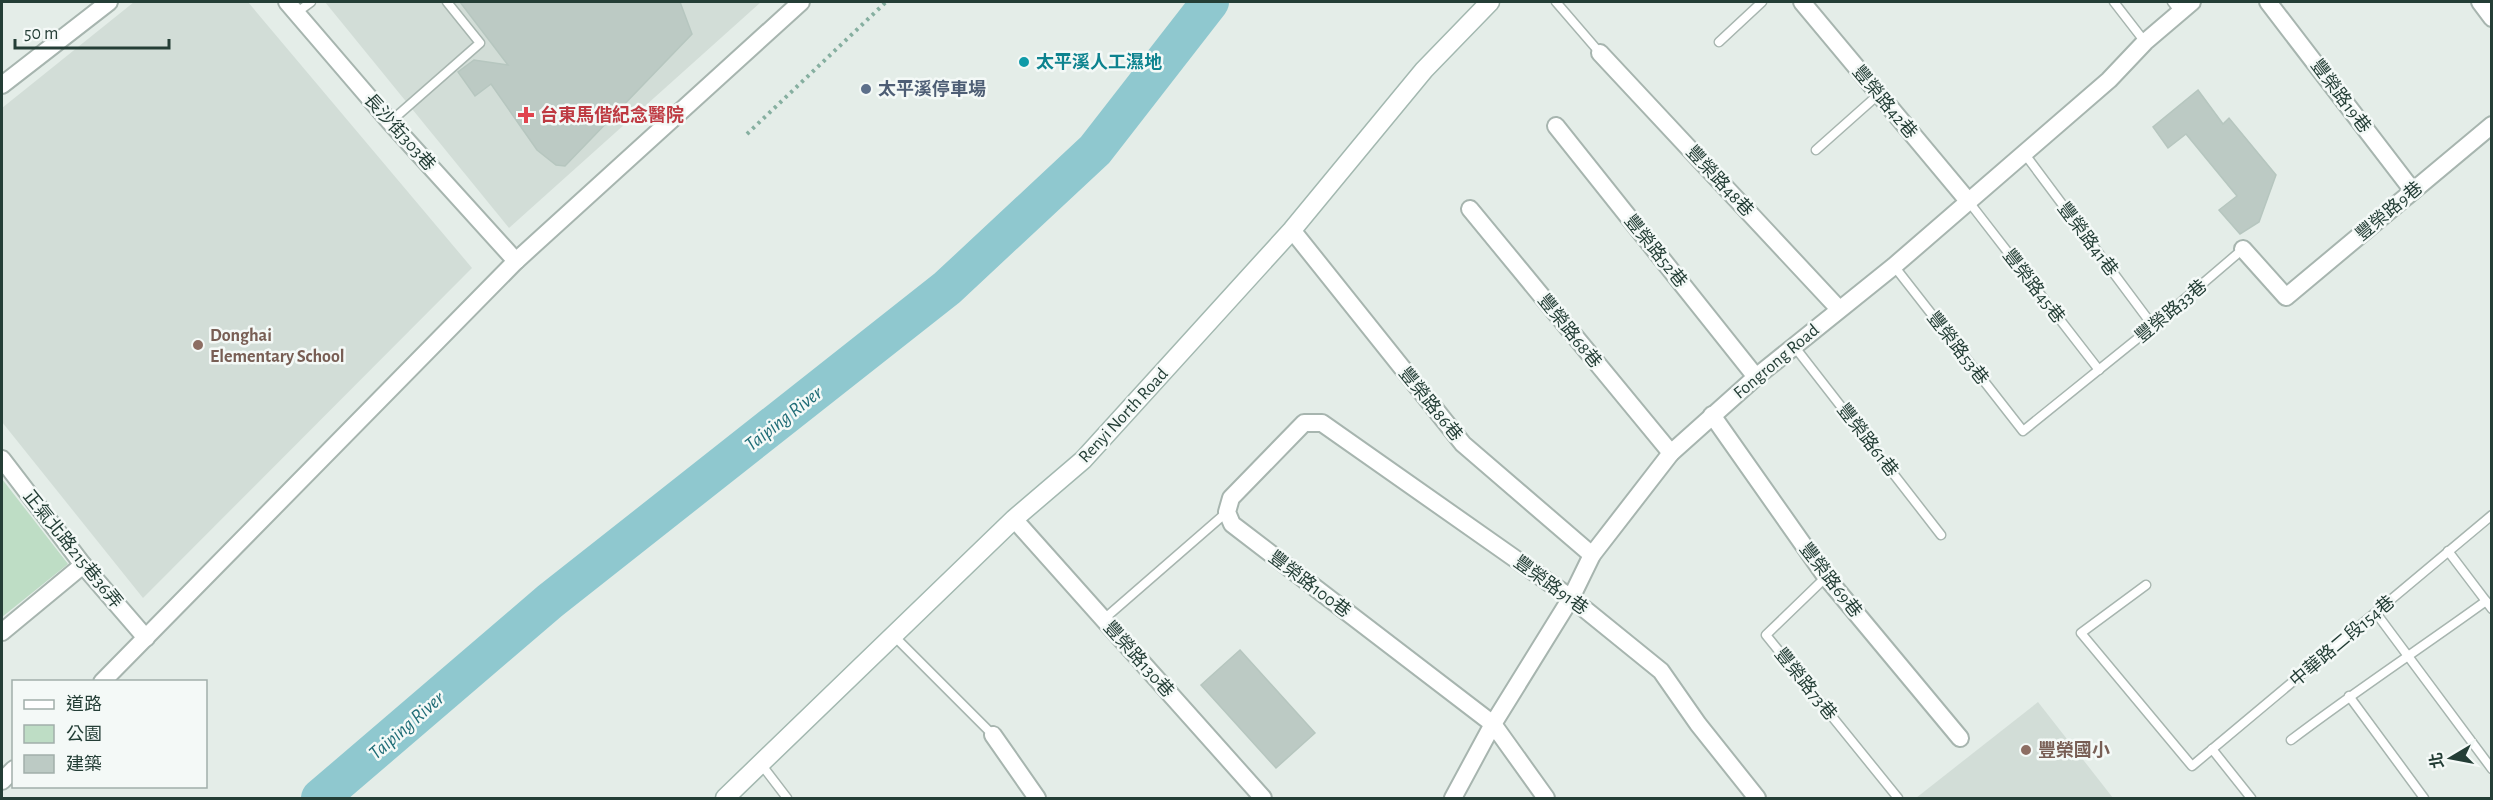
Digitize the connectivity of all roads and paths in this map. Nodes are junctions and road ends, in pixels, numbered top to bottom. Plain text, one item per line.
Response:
1 (109, 2) edge
2 (311, 2) edge
3 (447, 2) edge
4 (801, 2) edge
5 (886, 2) edge
6 (1490, 2) edge
7 (1556, 2) edge
8 (1762, 2) edge
9 (1802, 2) edge
10 (2114, 2) edge
11 (2268, 2) edge
12 (2480, 2) edge
13 (2181, 5) edge
14 (292, 7) edge
15 (2492, 18) edge
16 (1719, 42) dead end
17 (2145, 42) junction
18 (1600, 53) joint
19 (2, 85) edge
20 (1879, 94) junction
21 (390, 122) junction
22 (2492, 125) edge
23 (1556, 126) dead end
24 (747, 134) dead end
25 (1816, 150) dead end
26 (2023, 153) junction
27 (2413, 191) junction
28 (1969, 202) junction
29 (1470, 209) dead end
30 (1292, 230) junction
31 (2243, 249) joint
32 (516, 261) junction
33 (1894, 266) junction
34 (1839, 309) junction
35 (2153, 326) junction
36 (1794, 345) junction
37 (2099, 370) junction
38 (1756, 376) junction
39 (1712, 415) junction
40 (2023, 431) joint
41 (1671, 453) junction
42 (2, 459) edge
43 (1227, 513) junction
44 (2492, 515) edge
45 (1014, 519) junction
46 (1941, 535) dead end
47 (2448, 551) junction
48 (1592, 555) junction
49 (83, 565) junction
50 (1826, 577) junction
51 (2146, 585) dead end
52 (1571, 598) junction
53 (2486, 601) junction
54 (2492, 609) edge
55 (2376, 613) junction
56 (1104, 619) junction
57 (2, 632) edge
58 (894, 636) junction
59 (146, 638) junction
60 (2409, 657) junction
61 (103, 680) edge
62 (2349, 696) junction
63 (1493, 724) junction
64 (993, 735) joint
65 (1960, 738) dead end
66 (2291, 740) dead end
67 (2212, 749) junction
68 (761, 764) junction
69 (2492, 769) edge
70 (725, 798) edge
71 (787, 798) edge
72 (1037, 798) edge
73 (1263, 798) edge
74 (1453, 798) edge
75 (1546, 798) edge
76 (1757, 798) edge
77 (1898, 798) edge
78 (2251, 798) edge
79 (2424, 798) edge

1 - 19 street
2 - 14 lane
3 - 21 lane
4 - 32 street
5 - 24 path
6 - 30 street, Renyi North Road
7 - 18 lane
8 - 16 lane
9 - 20 street, 豐榮路42巷
10 - 17 lane
11 - 27 street, 豐榮路19巷
12 - 15 street
13 - 17 street, Fongrong Road
14 - 21 street, 長沙街303巷
17 - 26 street, Fongrong Road
18 - 34 street, 豐榮路48巷
20 - 25 lane
20 - 28 street, 豐榮路42巷
21 - 32 street, 長沙街303巷
22 - 27 street, 豐榮路9巷
23 - 38 street, 豐榮路52巷
26 - 28 street, Fongrong Road
26 - 35 lane, 豐榮路41巷
27 - 31 street, 豐榮路9巷
28 - 33 street, Fongrong Road
28 - 37 lane, 豐榮路45巷
29 - 41 street, 豐榮路68巷
30 - 45 street, Renyi North Road
30 - 48 street, 豐榮路86巷
31 - 35 lane, 豐榮路33巷
32 - 59 street
33 - 34 street, Fongrong Road
33 - 40 lane, 豐榮路53巷
34 - 36 street, Fongrong Road
35 - 37 lane, 豐榮路33巷
36 - 38 street, Fongrong Road
36 - 46 lane, 豐榮路61巷
37 - 40 lane, 豐榮路33巷
38 - 39 street, Fongrong Road
39 - 41 street, Fongrong Road
39 - 50 street, 豐榮路69巷
41 - 48 street, Fongrong Road
42 - 49 street, 正氣北路215巷36弄
43 - 52 street, 豐榮路91巷
43 - 56 lane
43 - 63 street, 豐榮路100巷
44 - 47 lane, 中華路二段154巷
45 - 56 street, 豐榮路130巷
45 - 58 street, Renyi North Road
47 - 53 lane
47 - 55 lane, 中華路二段154巷
48 - 52 street, Fongrong Road
49 - 57 street
49 - 59 street, 正氣北路215巷36弄
50 - 65 street, 豐榮路69巷
50 - 77 lane, 豐榮路73巷
51 - 67 lane, 中華路二段154巷
52 - 63 street, Fongrong Road
52 - 76 street, 豐榮路91巷
53 - 54 lane
53 - 60 lane
55 - 60 lane
55 - 67 lane, 中華路二段154巷
56 - 73 street, 豐榮路130巷
58 - 64 lane
58 - 68 street, Renyi North Road
59 - 61 street
60 - 62 lane
60 - 69 lane
62 - 66 lane
62 - 79 lane
63 - 74 street, Fongrong Road
63 - 75 street, 豐榮路100巷
64 - 72 street
67 - 78 lane
68 - 70 street, Renyi North Road
68 - 71 lane

